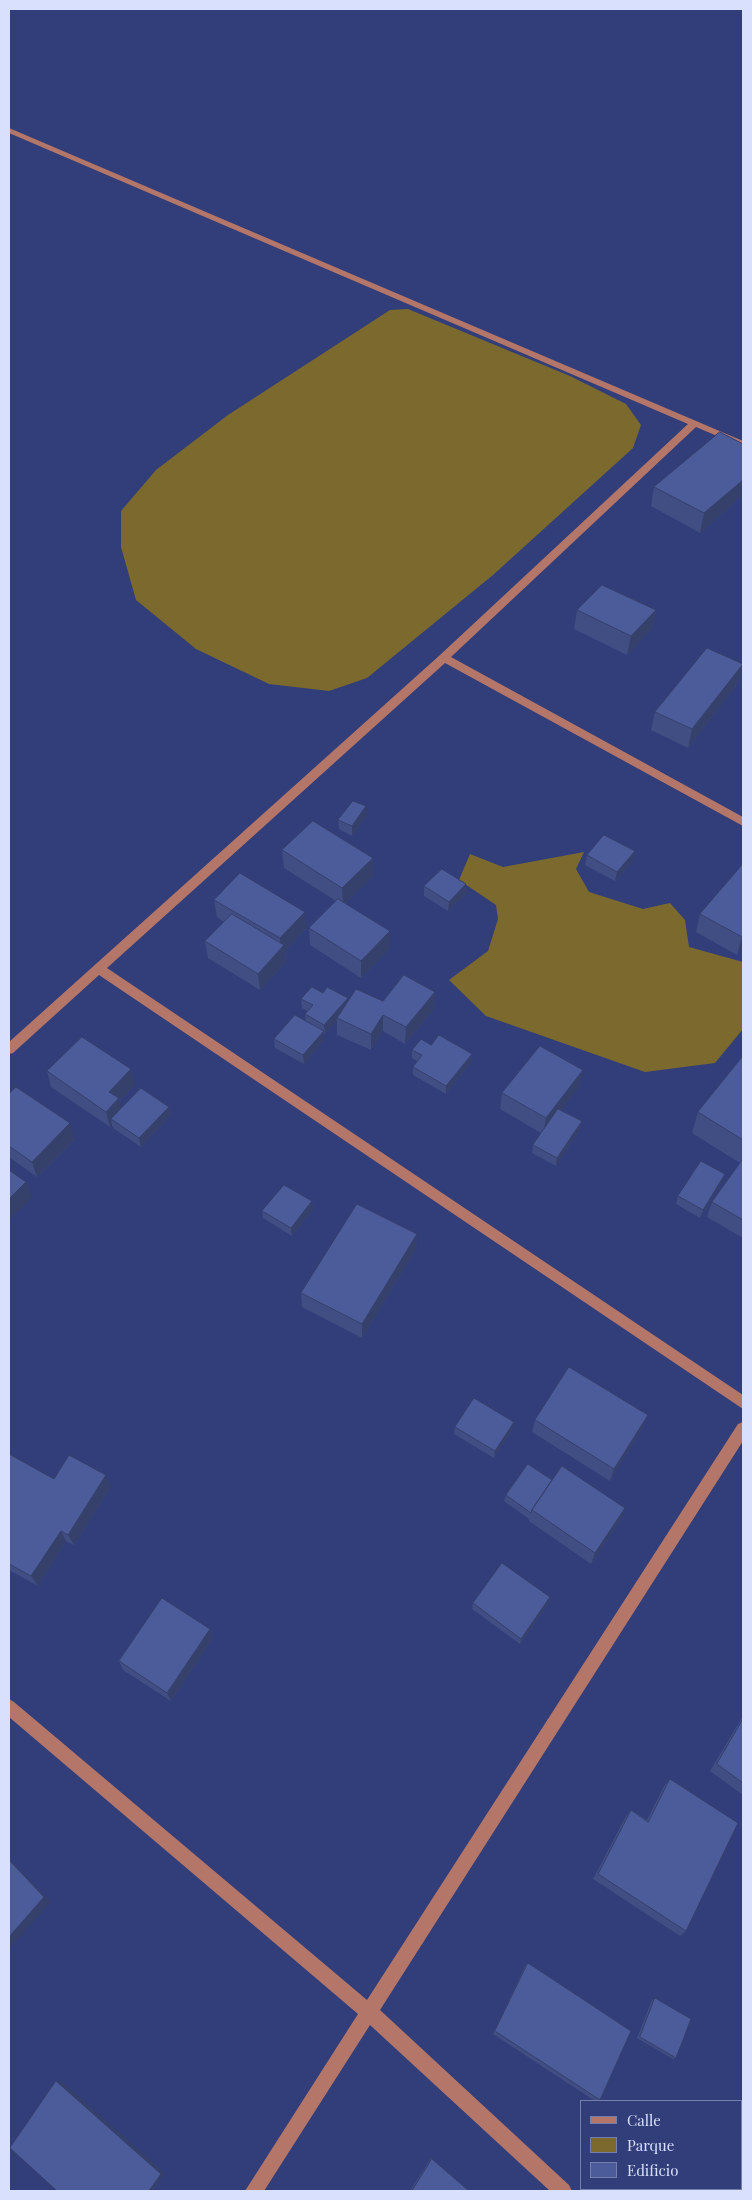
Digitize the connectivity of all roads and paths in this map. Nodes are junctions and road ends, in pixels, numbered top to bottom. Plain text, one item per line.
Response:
1 (9, 130) edge
2 (696, 424) junction
3 (743, 444) edge
4 (444, 658) junction
5 (743, 822) edge
6 (98, 968) junction
7 (9, 1049) edge
8 (743, 1402) edge
9 (743, 1429) edge
10 (9, 1707) edge
11 (369, 2012) junction
12 (254, 2191) edge
13 (563, 2191) edge

1 - 2 street
2 - 3 street
2 - 4 street
4 - 5 street
4 - 6 street
6 - 7 street
6 - 8 street
9 - 11 street
10 - 11 street
11 - 12 street
11 - 13 street

